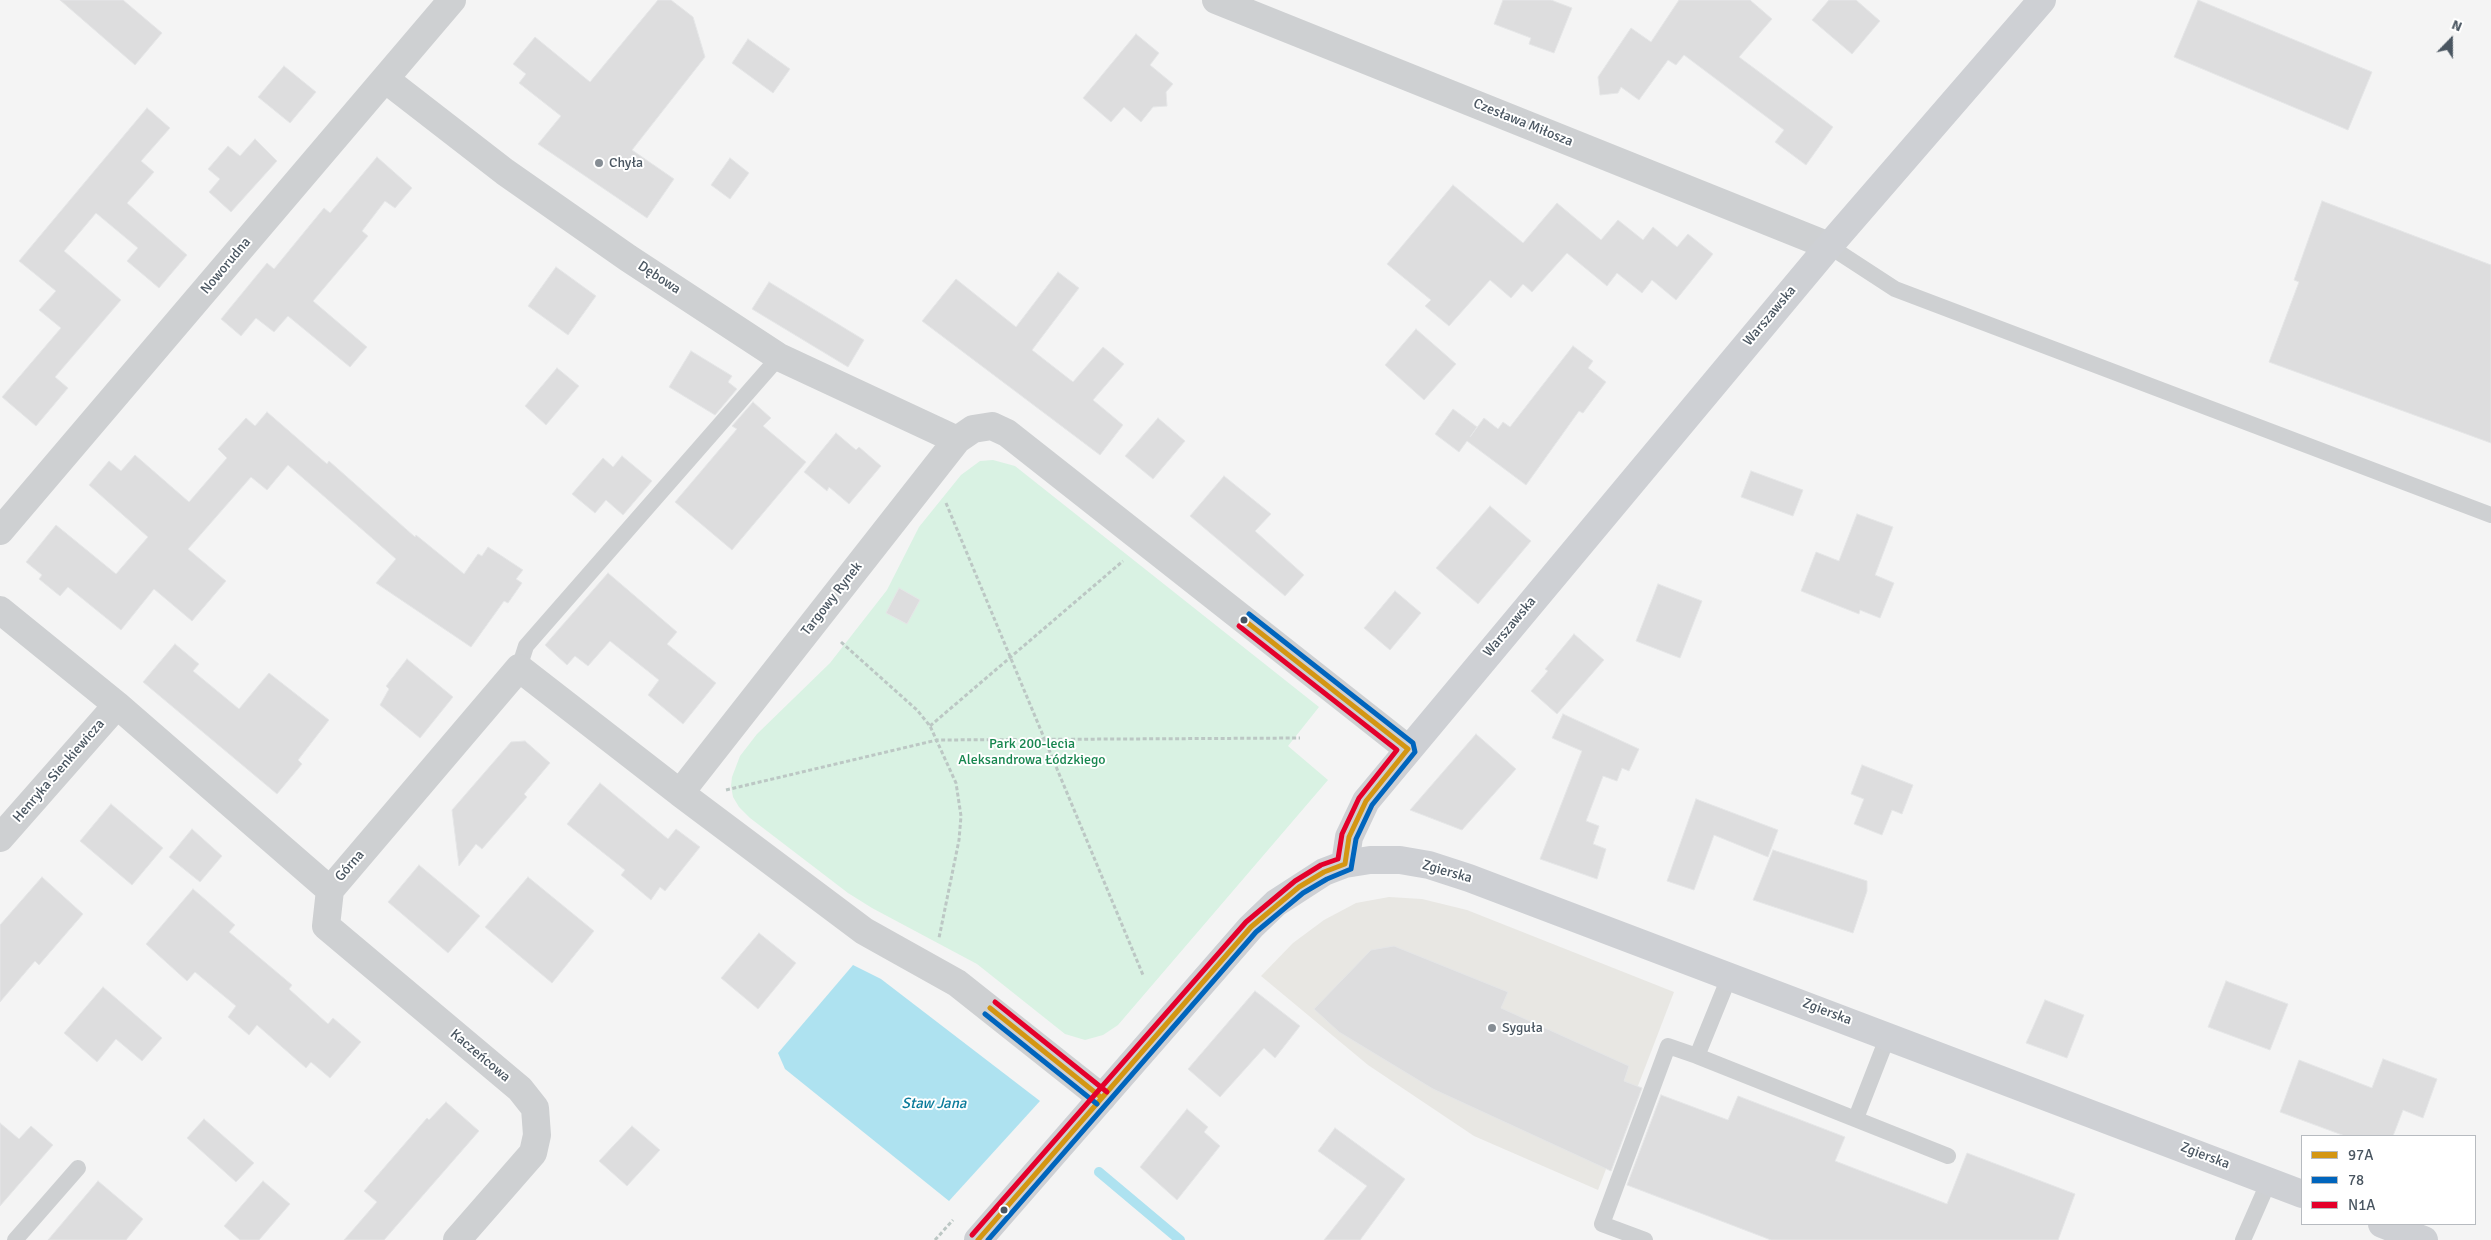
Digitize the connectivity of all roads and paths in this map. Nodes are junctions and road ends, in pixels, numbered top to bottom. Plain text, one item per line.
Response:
1 (452, 0) edge
2 (1216, 0) edge
3 (2041, 0) edge
4 (385, 79) junction
5 (1829, 246) junction
6 (779, 357) junction
7 (957, 440) junction
8 (945, 500) dead end
9 (2491, 515) edge
10 (0, 531) edge
11 (1123, 560) dead end
12 (0, 610) edge
13 (841, 642) dead end
14 (1010, 656) junction
15 (519, 668) junction
16 (117, 704) junction
17 (930, 726) junction
18 (1300, 738) dead end
19 (937, 740) junction
20 (1045, 740) junction
21 (1408, 749) junction
22 (726, 790) dead end
23 (680, 793) junction
24 (0, 838) edge
25 (1345, 864) junction
26 (330, 890) junction
27 (938, 943) dead end
28 (1143, 975) dead end
29 (1730, 975) junction
30 (1888, 1036) junction
31 (1697, 1056) junction
32 (1102, 1098) junction
33 (1856, 1118) junction
34 (1948, 1156) dead end
35 (78, 1168) dead end
36 (2268, 1181) junction
37 (2301, 1194) edge
38 (958, 1214) dead end
39 (2385, 1225) edge
40 (16, 1240) edge
41 (457, 1240) edge
42 (935, 1240) edge
43 (978, 1240) edge
44 (1645, 1240) edge
45 (2243, 1240) edge
46 (2424, 1240) edge

1 - 4 street, Noworudna
2 - 5 street, Czesława Miłosza
3 - 5 main road, Warszawska
4 - 6 street, Dębowa
4 - 10 street, Noworudna
5 - 9 lane
5 - 21 main road, Warszawska
6 - 7 street, Dębowa
6 - 15 lane
7 - 21 street, Targowy Rynek
7 - 23 street, Targowy Rynek
8 - 14 path
11 - 14 path
12 - 16 street, Górna
13 - 17 path
14 - 17 path
14 - 20 path
15 - 23 street
15 - 26 street, Górna
16 - 24 street, Henryka Sienkiewicza
16 - 26 street, Górna
17 - 19 path
18 - 20 path
19 - 20 path
19 - 22 path
19 - 27 path
20 - 28 path
21 - 25 main road, Warszawska
23 - 32 street
25 - 29 main road, Zgierska
25 - 32 main road
26 - 41 street, Kaczeńcowa
29 - 30 main road, Zgierska
29 - 31 lane
30 - 33 lane
30 - 36 main road, Zgierska
31 - 33 lane
31 - 44 lane
32 - 43 main road
33 - 34 lane
35 - 40 lane
36 - 37 main road, Zgierska
36 - 45 lane
38 - 42 path
39 - 46 main road

